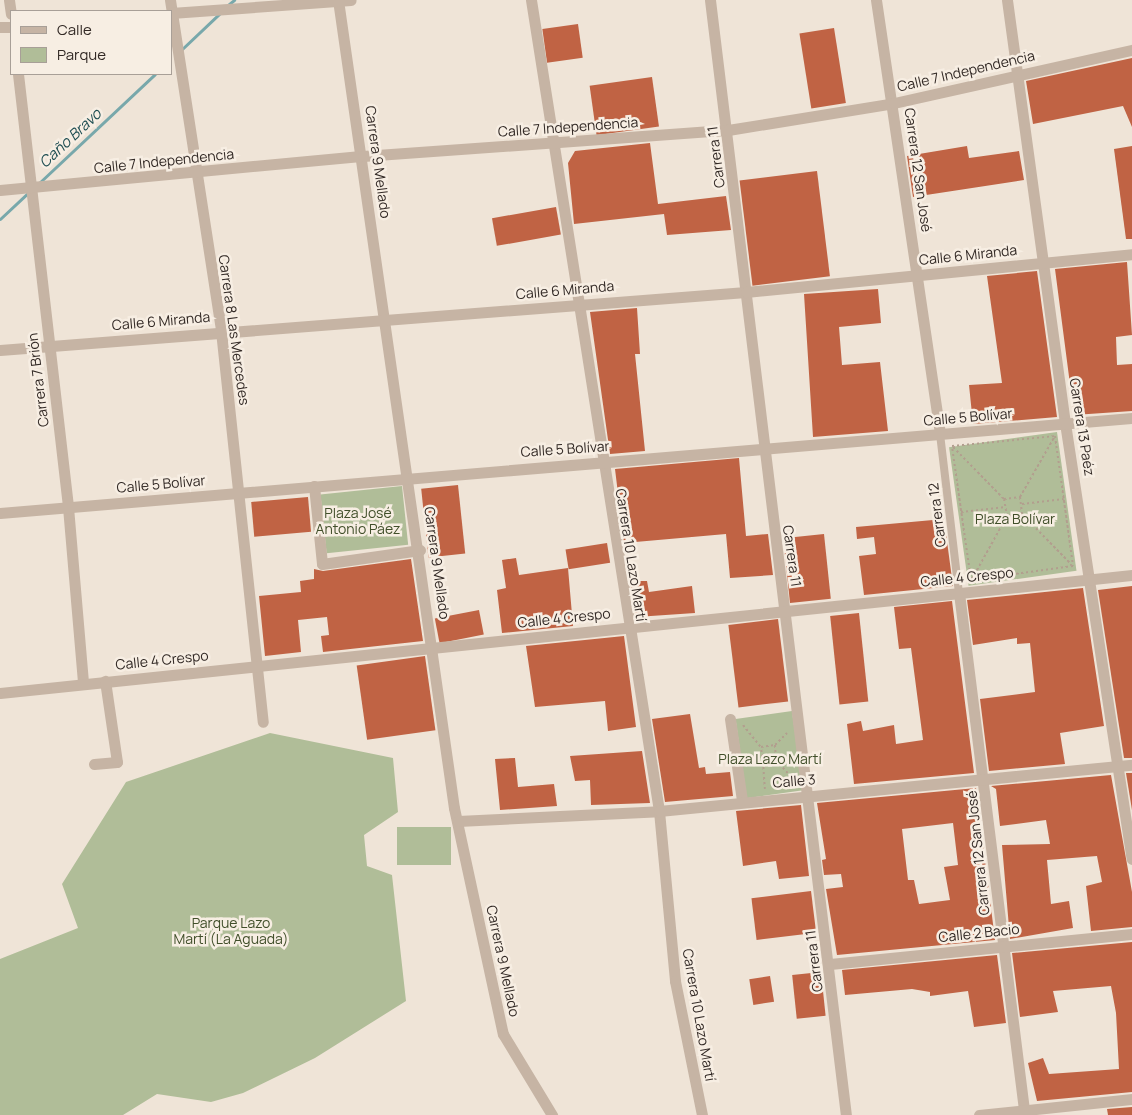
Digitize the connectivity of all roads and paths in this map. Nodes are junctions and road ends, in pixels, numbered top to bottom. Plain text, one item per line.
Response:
1 (351, 0) edge
2 (531, 0) edge
3 (710, 0) edge
4 (876, 0) edge
5 (1007, 0) edge
6 (338, 1) edge
7 (172, 13) edge
8 (1132, 50) edge
9 (18, 75) edge
10 (1016, 75) junction
11 (894, 103) junction
12 (728, 130) junction
13 (554, 144) junction
14 (363, 156) junction
15 (197, 173) junction
16 (30, 189) junction
17 (0, 190) edge
18 (1132, 254) edge
19 (1044, 262) junction
20 (917, 276) junction
21 (746, 292) junction
22 (578, 303) junction
23 (383, 320) junction
24 (221, 332) junction
25 (48, 346) junction
26 (0, 350) edge
27 (1132, 418) edge
28 (1065, 423) junction
29 (1057, 432) dead end
30 (940, 434) junction
31 (1055, 436) junction
32 (950, 444) dead end
33 (952, 446) junction
34 (762, 450) junction
35 (601, 461) junction
36 (409, 476) junction
37 (314, 486) junction
38 (240, 493) junction
39 (1020, 497) junction
40 (1064, 498) junction
41 (1004, 499) junction
42 (1021, 504) junction
43 (1006, 506) junction
44 (68, 507) junction
45 (962, 512) junction
46 (0, 513) edge
47 (1022, 514) junction
48 (1007, 516) junction
49 (420, 550) junction
50 (1073, 566) junction
51 (1077, 571) dead end
52 (1132, 575) edge
53 (1092, 579) junction
54 (971, 580) junction
55 (968, 585) dead end
56 (959, 593) junction
57 (784, 612) junction
58 (627, 626) junction
59 (434, 647) junction
60 (259, 665) junction
61 (105, 681) junction
62 (83, 684) junction
63 (0, 693) edge
64 (735, 720) joint
65 (263, 722) dead end
66 (794, 726) dead end
67 (775, 745) junction
68 (761, 746) junction
69 (776, 760) junction
70 (763, 762) junction
71 (94, 764) dead end
72 (1132, 765) edge
73 (1119, 766) junction
74 (985, 778) junction
75 (798, 784) dead end
76 (765, 794) dead end
77 (808, 794) junction
78 (742, 800) junction
79 (659, 811) junction
80 (458, 821) junction
81 (1132, 859) edge
82 (1132, 934) edge
83 (1003, 945) junction
84 (830, 964) junction
85 (1132, 1099) edge
86 (1024, 1110) junction
87 (552, 1115) edge
88 (702, 1115) edge
89 (846, 1115) edge
90 (980, 1115) edge

1 - 6 street
2 - 13 street, Carrera 10 Lazo Martí
3 - 12 street, Carrera 11
4 - 11 street, Carrera 12 San José
5 - 10 street, Carrera 13 Paéz
6 - 7 street
6 - 14 street, Carrera 9 Mellado
7 - 15 street, Carrera 8 Las Mercedes
8 - 10 street, Calle 7 Independencia
9 - 16 street, Carrera 7 Brión
10 - 11 street, Calle 7 Independencia
10 - 19 street, Carrera 13 Paéz
11 - 12 street, Calle 7 Independencia
11 - 20 street, Carrera 12 San José
12 - 13 street, Calle 7 Independencia
12 - 21 street, Carrera 11
13 - 14 street, Calle 7 Independencia
13 - 22 street, Carrera 10 Lazo Martí
14 - 15 street, Calle 7 Independencia
14 - 23 street, Carrera 9 Mellado
15 - 16 street, Calle 7 Independencia
15 - 24 street, Carrera 8 Las Mercedes
16 - 17 street, Calle 7 Independencia
16 - 25 street, Carrera 7 Brión
18 - 19 street, Calle 6 Miranda
19 - 20 street, Calle 6 Miranda
19 - 28 street, Carrera 13 Paéz
20 - 21 street, Calle 6 Miranda
20 - 30 street, Carrera 12 San José
21 - 22 street, Calle 6 Miranda
21 - 34 street, Carrera 11
22 - 23 street, Calle 6 Miranda
22 - 35 street, Carrera 10 Lazo Martí
23 - 24 street, Calle 6 Miranda
23 - 36 street, Carrera 9 Mellado
24 - 25 street, Calle 6 Miranda
24 - 38 street, Carrera 8 Las Mercedes
25 - 26 street, Calle 6 Miranda
25 - 44 street, Carrera 7 Brión
27 - 28 street, Calle 5 Bolívar
28 - 30 street, Calle 5 Bolívar
28 - 53 street, Carrera 13 Paéz
29 - 31 path
30 - 34 street, Calle 5 Bolívar
30 - 56 street, Carrera 12
31 - 33 path
31 - 39 path
31 - 40 path
32 - 33 path
33 - 41 path
33 - 45 path
34 - 35 street, Calle 5 Bolívar
34 - 57 street, Carrera 11
35 - 36 street, Calle 5 Bolívar
35 - 58 street, Carrera 10 Lazo Martí
36 - 37 street, Calle 5 Bolívar
36 - 49 street, Carrera 9 Mellado
37 - 38 street, Calle 5 Bolívar
37 - 49 street
38 - 44 street, Calle 5 Bolívar
38 - 60 street, Carrera 8 Las Mercedes
39 - 41 path
39 - 42 path
40 - 42 path
40 - 50 path
41 - 43 path
42 - 47 path
43 - 45 path
43 - 48 path
44 - 46 street, Calle 5 Bolívar
44 - 62 street, Carrera 7 Brión
45 - 54 path
47 - 48 path
47 - 50 path
48 - 54 path
49 - 59 street, Carrera 9 Mellado
50 - 51 path
50 - 54 path
52 - 53 street, Calle 4 Crespo
53 - 56 street, Calle 4 Crespo
53 - 73 street, Carrera 13 Paéz
54 - 55 path
56 - 57 street, Calle 4 Crespo
56 - 74 street, Carrera 12 San José
57 - 58 street, Calle 4 Crespo
57 - 77 street, Carrera 11
58 - 59 street, Calle 4 Crespo
58 - 79 street, Carrera 10 Lazo Martí
59 - 60 street, Calle 4 Crespo
59 - 80 street, Carrera 9 Mellado
60 - 61 street, Calle 4 Crespo
60 - 65 street, Carrera 8 Las Mercedes
61 - 62 street, Calle 4 Crespo
61 - 71 street
62 - 63 street, Calle 4 Crespo
64 - 68 path
64 - 78 street
66 - 67 path
67 - 68 path
67 - 69 path
68 - 70 path
69 - 70 path
69 - 75 path
70 - 76 path
72 - 73 street, Calle 3
73 - 74 street, Calle 3
73 - 81 street, Carrera 13 Paéz
74 - 77 street, Calle 3
74 - 83 street, Carrera 12 San José
77 - 78 street, Calle 3
77 - 84 street, Carrera 11
78 - 79 street, Calle 3
79 - 80 street, Calle 3
79 - 88 street, Carrera 10 Lazo Martí
80 - 87 street, Carrera 9 Mellado
82 - 83 street, Calle 2 Bacio
83 - 84 street, Calle 2 Bacio
83 - 86 street, Carrera 12 San José
84 - 89 street, Carrera 11
85 - 86 street
86 - 90 street

